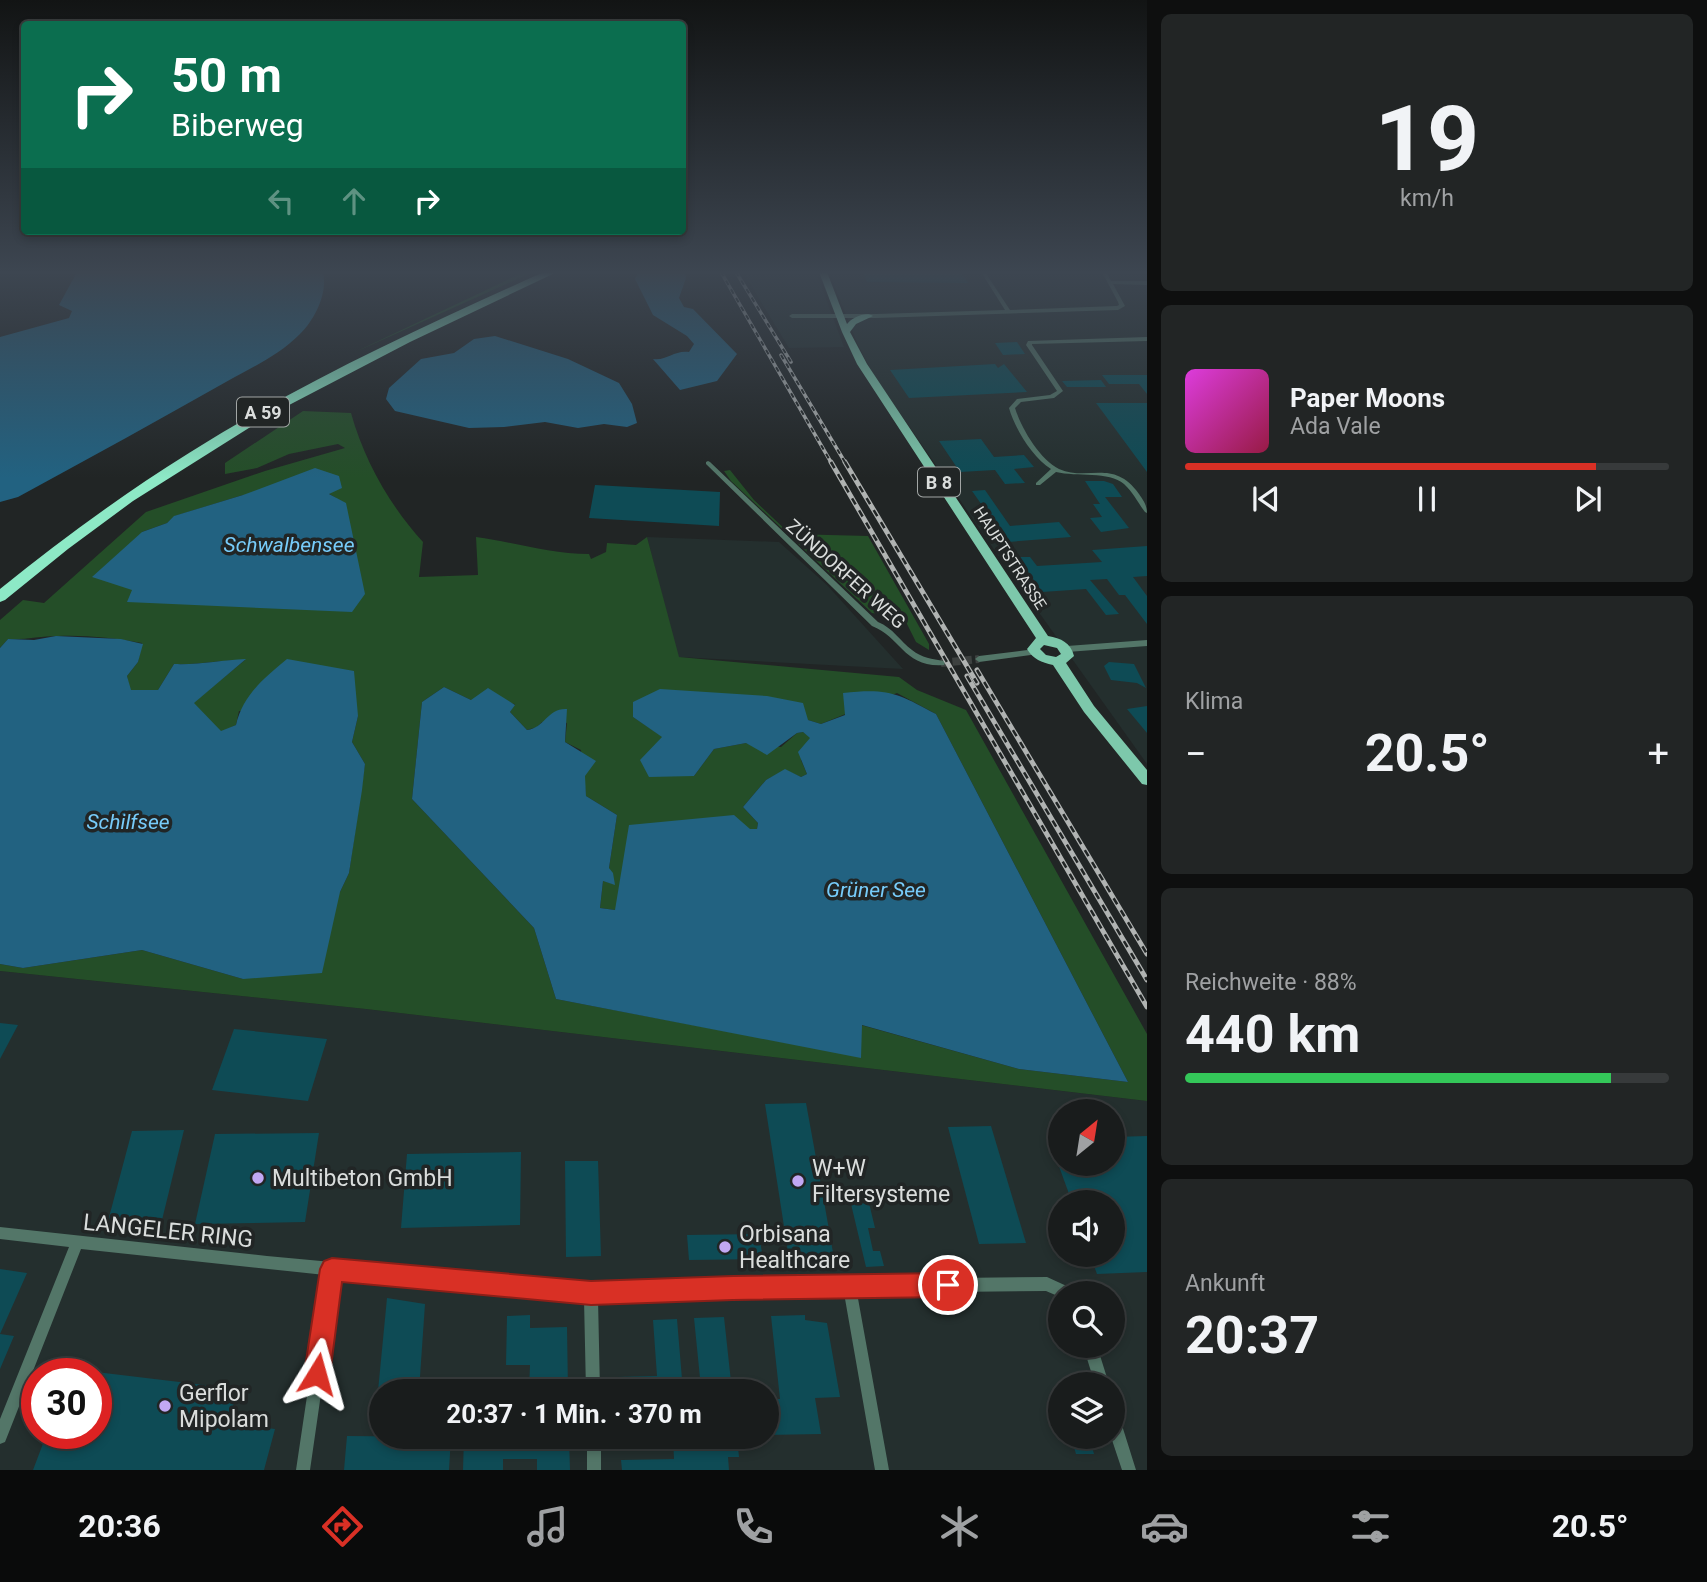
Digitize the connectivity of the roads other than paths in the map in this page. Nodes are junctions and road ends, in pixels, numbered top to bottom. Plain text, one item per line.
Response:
1 (393, 341) edge
2 (404, 341) edge
3 (850, 341) edge
4 (1084, 341) edge
5 (708, 463) dead end
6 (1056, 469) junction
7 (1038, 484) dead end
8 (1147, 511) edge
9 (0, 586) edge
10 (0, 597) edge
11 (1044, 640) junction
12 (1147, 643) edge
13 (1067, 649) junction
14 (1035, 652) junction
15 (978, 659) tunnel mouth
16 (1058, 662) junction
17 (941, 663) tunnel mouth
18 (1147, 780) edge
19 (0, 1233) edge
20 (77, 1242) junction
21 (332, 1269) junction
22 (1048, 1284) edge
23 (849, 1286) junction
24 (591, 1293) junction
25 (593, 1379) edge
26 (0, 1437) edge
27 (594, 1449) edge
28 (1122, 1449) edge
29 (303, 1470) edge
30 (594, 1470) edge
31 (882, 1470) edge
32 (1129, 1470) edge

1 - 9 highway, A 59
2 - 10 highway, A 59
3 - 11 main road, HAUPTSTRASSE / B 8
4 - 6 street
5 - 17 street, ZÜNDORFER WEG
6 - 7 street
6 - 8 street
11 - 13 main road, HAUPTSTRASSE
11 - 14 main road, HAUPTSTRASSE
12 - 13 street
13 - 16 main road
14 - 15 street
14 - 16 main road
16 - 18 main road
19 - 20 street, LANGELER RING
20 - 21 street, LANGELER RING
20 - 26 street
21 - 24 street, LANGELER RING
21 - 29 street
22 - 23 street, LANGELER RING
23 - 24 street, LANGELER RING
23 - 31 street
24 - 25 street
27 - 30 street
28 - 32 street

